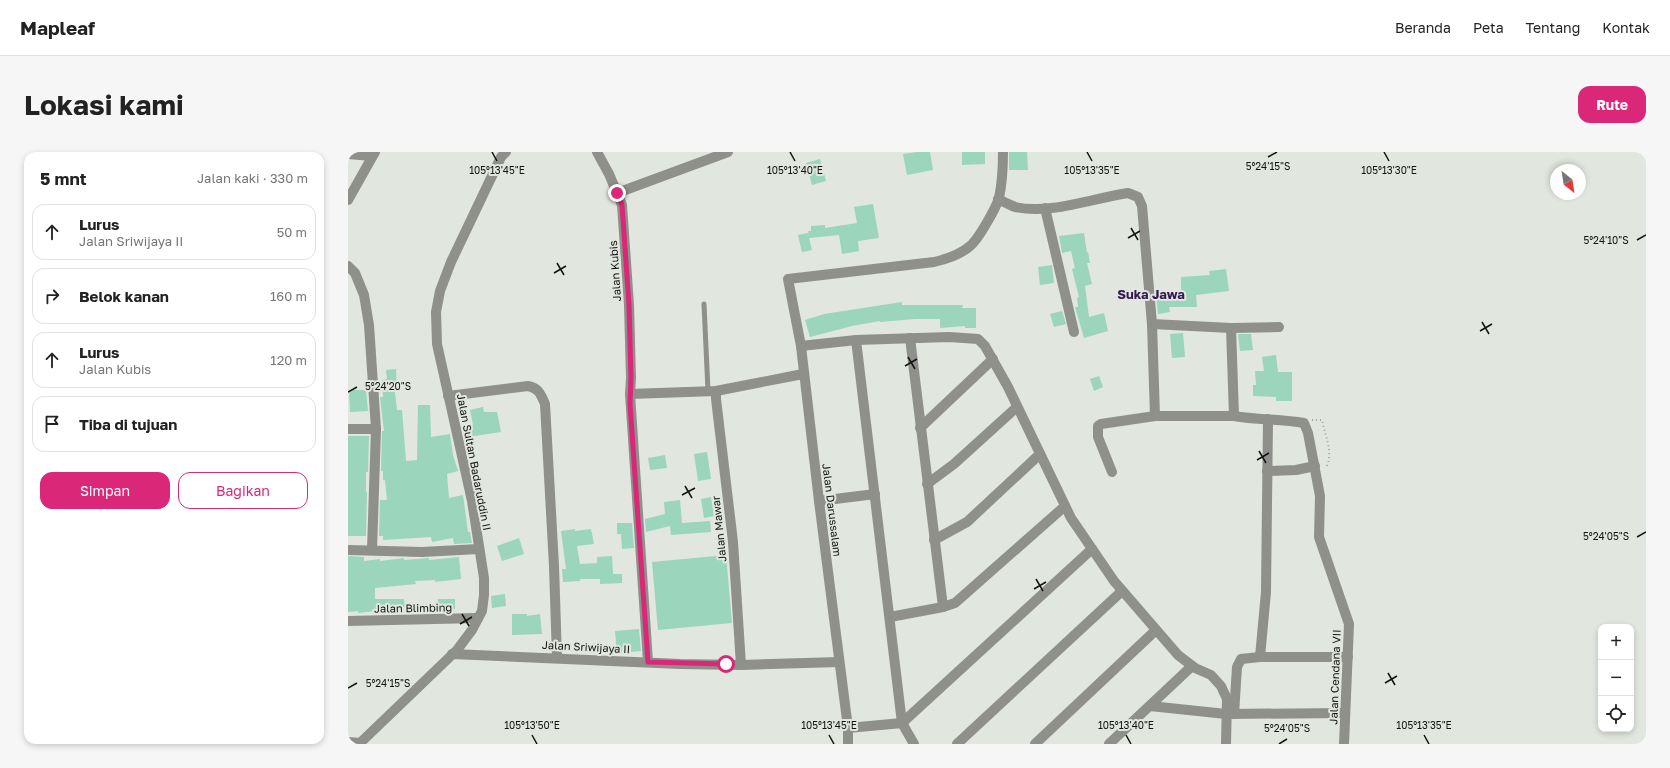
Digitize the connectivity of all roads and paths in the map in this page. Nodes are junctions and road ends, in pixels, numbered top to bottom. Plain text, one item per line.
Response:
1 (506, 152) edge
2 (597, 152) edge
3 (728, 152) edge
4 (1003, 152) edge
5 (348, 154) edge
6 (374, 154) edge
7 (617, 193) junction
8 (998, 199) junction
9 (348, 200) edge
10 (1045, 208) junction
11 (348, 266) edge
12 (704, 304) dead end
13 (1152, 324) junction
14 (1279, 327) dead end
15 (1231, 328) junction
16 (1074, 332) dead end
17 (910, 338) junction
18 (856, 340) junction
19 (801, 346) junction
20 (993, 359) junction
21 (803, 374) junction
22 (712, 391) junction
23 (630, 394) junction
24 (448, 396) junction
25 (1017, 407) junction
26 (1155, 416) junction
27 (1234, 416) junction
28 (1268, 419) junction
29 (1304, 423) junction
30 (920, 428) junction
31 (348, 429) edge
32 (376, 429) junction
33 (1040, 454) junction
34 (1315, 466) junction
35 (1267, 470) junction
36 (1112, 472) dead end
37 (1318, 482) junction
38 (927, 484) junction
39 (875, 494) junction
40 (818, 501) junction
41 (1065, 506) junction
42 (934, 540) junction
43 (479, 549) junction
44 (1092, 549) junction
45 (348, 550) edge
46 (372, 550) junction
47 (1122, 591) junction
48 (943, 607) junction
49 (890, 617) junction
50 (478, 618) junction
51 (348, 621) edge
52 (1156, 630) junction
53 (452, 654) junction
54 (1260, 657) junction
55 (1348, 657) junction
56 (557, 658) junction
57 (648, 662) junction
58 (839, 662) junction
59 (742, 665) junction
60 (1192, 666) junction
61 (1150, 706) junction
62 (1345, 713) junction
63 (1230, 714) junction
64 (902, 723) junction
65 (848, 728) junction
66 (348, 742) edge
67 (360, 743) edge
68 (1039, 743) edge
69 (848, 744) edge
70 (914, 744) edge
71 (957, 744) edge
72 (1110, 744) edge
73 (1226, 744) edge
74 (1344, 744) edge

1 - 24 street, Jalan Sultan Badaruddin II
2 - 7 street, Jalan Kubis
3 - 7 street
4 - 8 street
5 - 6 street
6 - 9 street
7 - 23 street, Jalan Kubis
8 - 10 street
8 - 19 street, Jalan Darussalam
10 - 13 street
10 - 16 street
11 - 32 street
12 - 22 lane
13 - 15 street
13 - 26 street
14 - 15 street
15 - 27 street
17 - 18 street
17 - 20 street
17 - 30 street
18 - 19 street
18 - 39 street
19 - 21 street, Jalan Darussalam
20 - 25 street
20 - 30 street
21 - 22 street
21 - 40 street, Jalan Darussalam
22 - 23 street
22 - 59 street, Jalan Mawar
23 - 57 street, Jalan Kubis
24 - 43 street, Jalan Sultan Badaruddin II
24 - 56 street
25 - 33 street
25 - 38 street
26 - 27 street
26 - 36 street
27 - 28 street
28 - 29 street
28 - 35 street
29 - 34 street, Jalan Cendana VII
29 - 37 path
30 - 38 street
31 - 32 street
32 - 46 street
33 - 41 street
33 - 42 street
34 - 35 street
34 - 37 street, Jalan Cendana VII
35 - 54 street
37 - 55 street, Jalan Cendana VII
38 - 42 street
39 - 40 street
39 - 49 street
40 - 58 street, Jalan Darussalam
41 - 44 street
41 - 48 street
42 - 48 street
43 - 46 street
43 - 50 street, Jalan Sultan Badaruddin II
44 - 47 street
44 - 64 street
45 - 46 street
47 - 52 street
47 - 71 street
48 - 49 street
49 - 64 street
50 - 51 street, Jalan Blimbing
50 - 53 street, Jalan Sultan Badaruddin II
52 - 60 street
52 - 68 street
53 - 56 street, Jalan Sriwijaya II
53 - 67 street, Jalan Sultan Badaruddin II
54 - 55 street
54 - 63 street
55 - 62 street, Jalan Cendana VII
56 - 57 street, Jalan Sriwijaya II
57 - 59 street, Jalan Sriwijaya II
58 - 59 street, Jalan Sriwijaya II
58 - 65 street, Jalan Darussalam
60 - 61 street
60 - 63 street
61 - 63 street
61 - 72 street
62 - 63 street
62 - 74 street, Jalan Cendana VII
63 - 73 street
64 - 65 street
64 - 70 street
65 - 69 street, Jalan Darussalam
66 - 67 street

